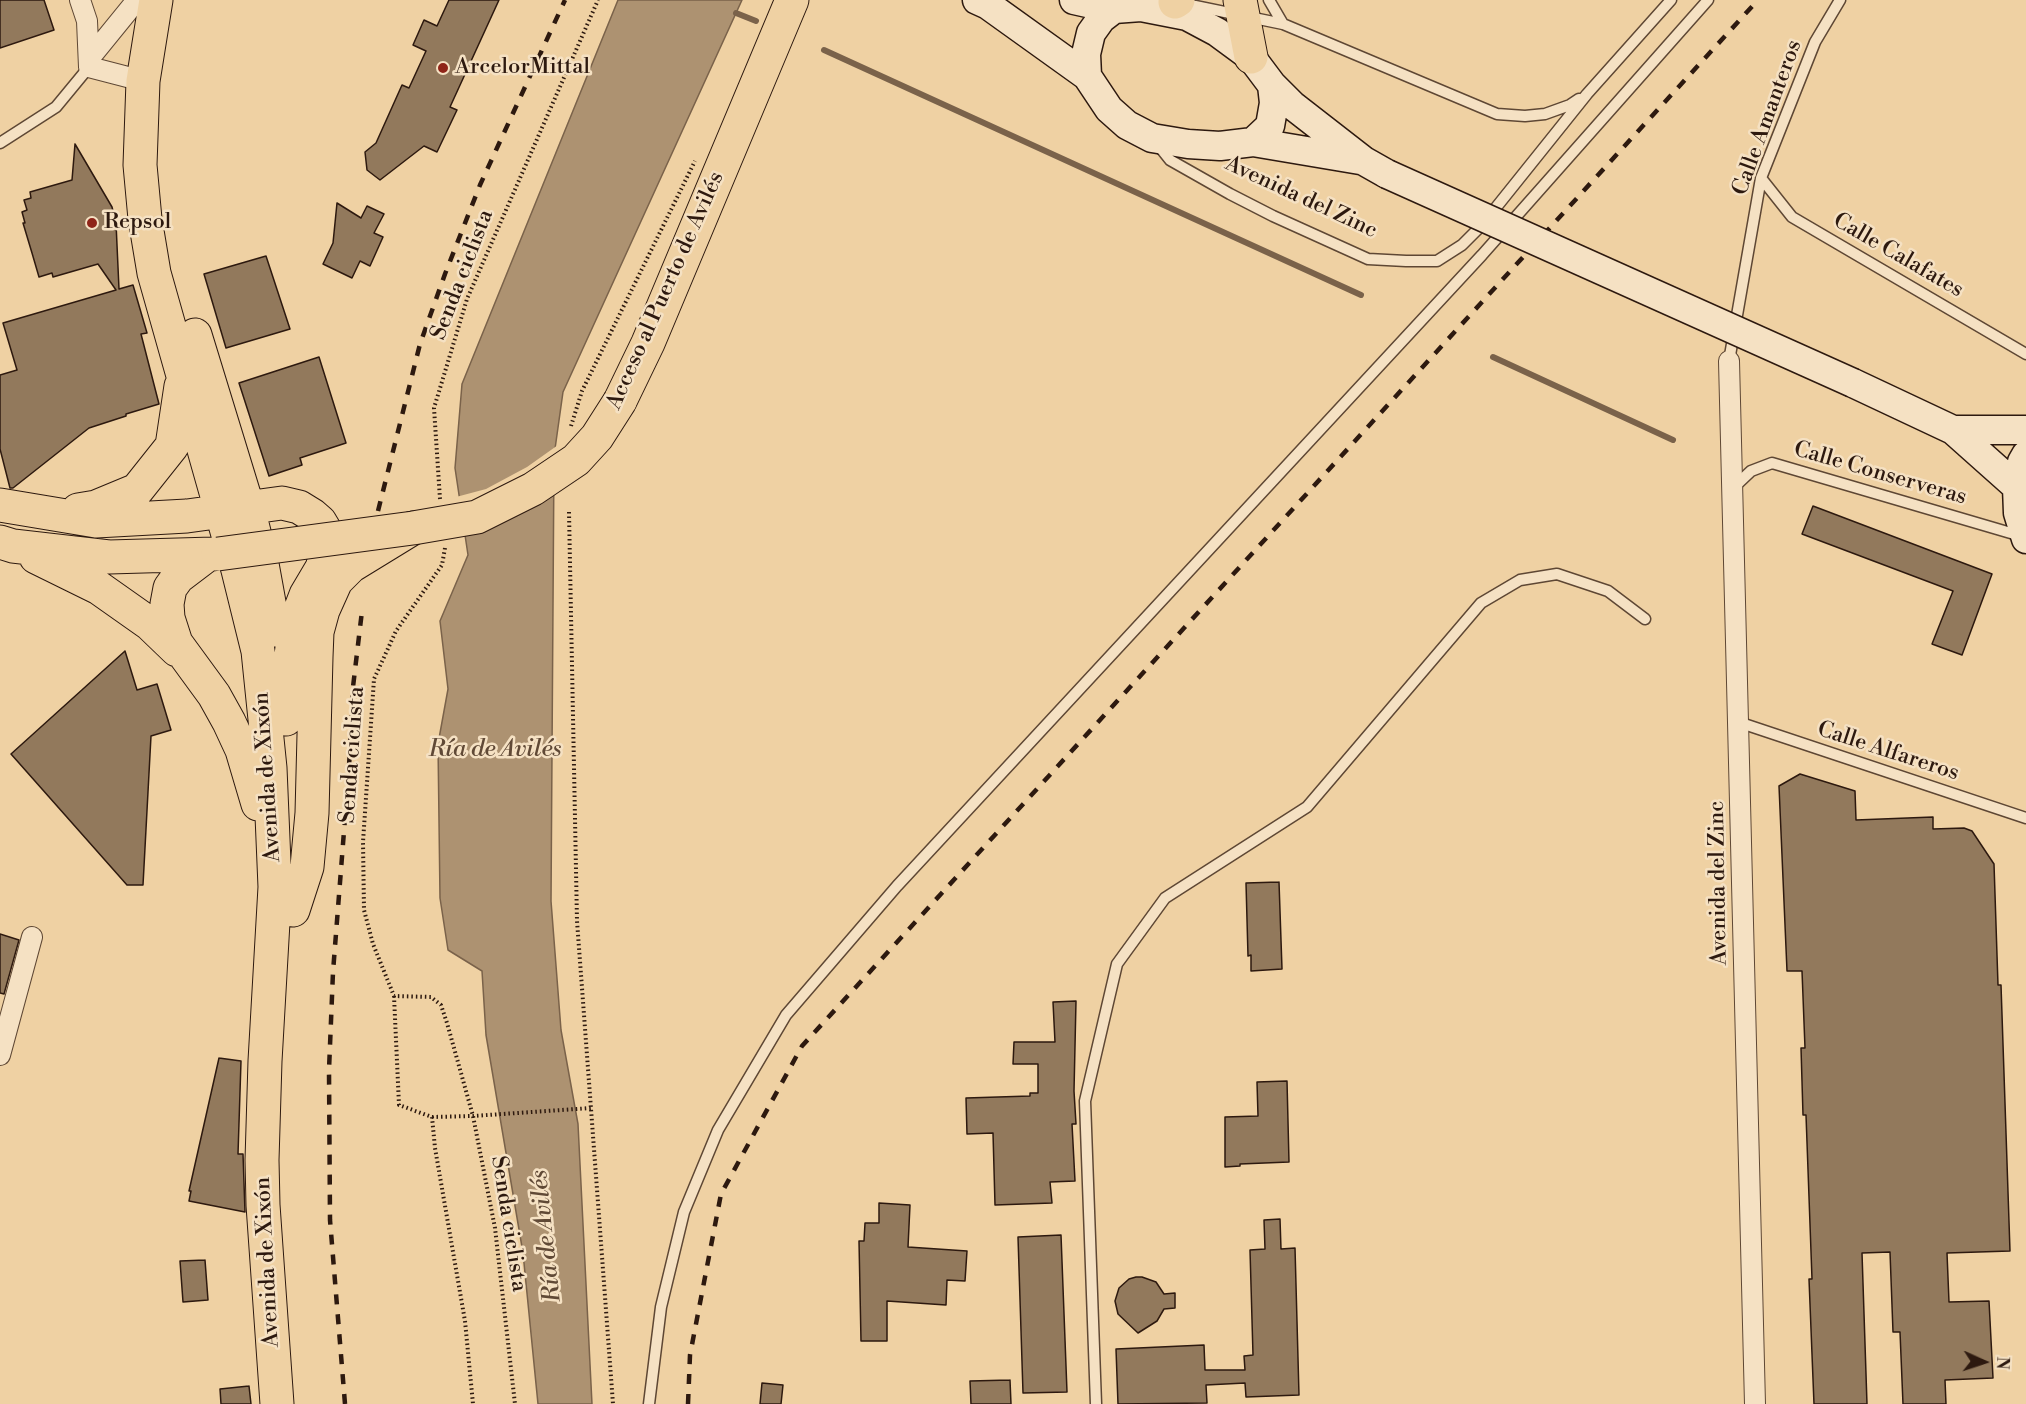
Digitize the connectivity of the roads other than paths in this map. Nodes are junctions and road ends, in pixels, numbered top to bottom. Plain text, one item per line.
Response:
1 (81, 0) edge
2 (136, 0) edge
3 (156, 0) edge
4 (176, 0) edge
5 (792, 0) edge
6 (977, 0) edge
7 (1074, 0) edge
8 (1671, 0) edge
9 (1708, 0) edge
10 (1840, 0) edge
11 (1176, 1) edge
12 (1250, 5) edge
13 (1127, 8) junction
14 (1284, 24) junction
15 (1251, 57) junction
16 (89, 63) junction
17 (1087, 76) junction
18 (143, 81) junction
19 (1272, 85) junction
20 (1587, 94) junction
21 (1152, 138) junction
22 (1253, 142) junction
23 (0, 143) edge
24 (151, 165) junction
25 (1375, 168) junction
26 (1761, 178) junction
27 (2026, 354) edge
28 (1729, 361) joint
29 (183, 375) junction
30 (1953, 430) junction
31 (2026, 430) edge
32 (2026, 455) edge
33 (2017, 487) junction
34 (1732, 490) junction
35 (0, 505) edge
36 (235, 510) junction
37 (55, 515) junction
38 (413, 528) junction
39 (2025, 538) edge
40 (7, 544) edge
41 (212, 555) junction
42 (1645, 619) dead end
43 (189, 662) junction
44 (286, 719) junction
45 (1738, 722) junction
46 (2026, 818) edge
47 (275, 859) junction
48 (294, 910) junction
49 (32, 937) dead end
50 (0, 1055) edge
51 (277, 1404) edge
52 (298, 1404) edge
53 (649, 1404) edge
54 (1096, 1404) edge
55 (1755, 1404) edge

1 - 16 street
2 - 16 street
3 - 18 highway
4 - 24 highway
5 - 38 highway, Acceso al Puerto de Avilés, bridge
6 - 17 main road
7 - 13 main road
8 - 20 lane, Avenida del Zinc
9 - 53 lane
10 - 26 lane, Calle Amanteros
11 - 12 lane, Avenida del Zinc
11 - 13 lane, Avenida del Zinc
12 - 14 lane, Avenida del Zinc
12 - 14 lane
12 - 15 highway
13 - 15 main road
13 - 17 main road
14 - 20 lane, Avenida del Zinc
15 - 19 main road
16 - 18 street
16 - 23 lane
17 - 21 main road
18 - 24 highway
19 - 22 main road
19 - 25 main road
20 - 21 lane, Avenida del Zinc
21 - 22 main road
22 - 25 main road
24 - 29 highway, Avenida de Xixón
24 - 36 highway, Avenida de Xixón
25 - 30 main road, bridge
26 - 27 lane, Calle Calafates
26 - 28 lane, Calle Amanteros
28 - 34 street, Avenida del Zinc
29 - 36 highway, Avenida de Xixón
29 - 37 highway
30 - 31 main road
30 - 33 main road
32 - 33 main road
33 - 39 main road
34 - 39 lane, Calle Conserveras
34 - 45 street, Avenida del Zinc
35 - 37 highway
36 - 37 highway
36 - 44 highway, Avenida de Xixón
36 - 44 highway
36 - 47 highway, Avenida de Xixón
38 - 41 highway, Acceso al Puerto de Avilés, bridge
38 - 48 highway
40 - 41 highway, Acceso al Puerto de Avilés
40 - 43 highway
41 - 43 highway
42 - 54 lane
43 - 47 highway
44 - 48 highway, Avenida de Xixón
45 - 46 lane, Calle Alfareros
45 - 55 street, Avenida del Zinc
47 - 51 highway, Avenida de Xixón
48 - 52 highway, Avenida de Xixón
49 - 50 street

